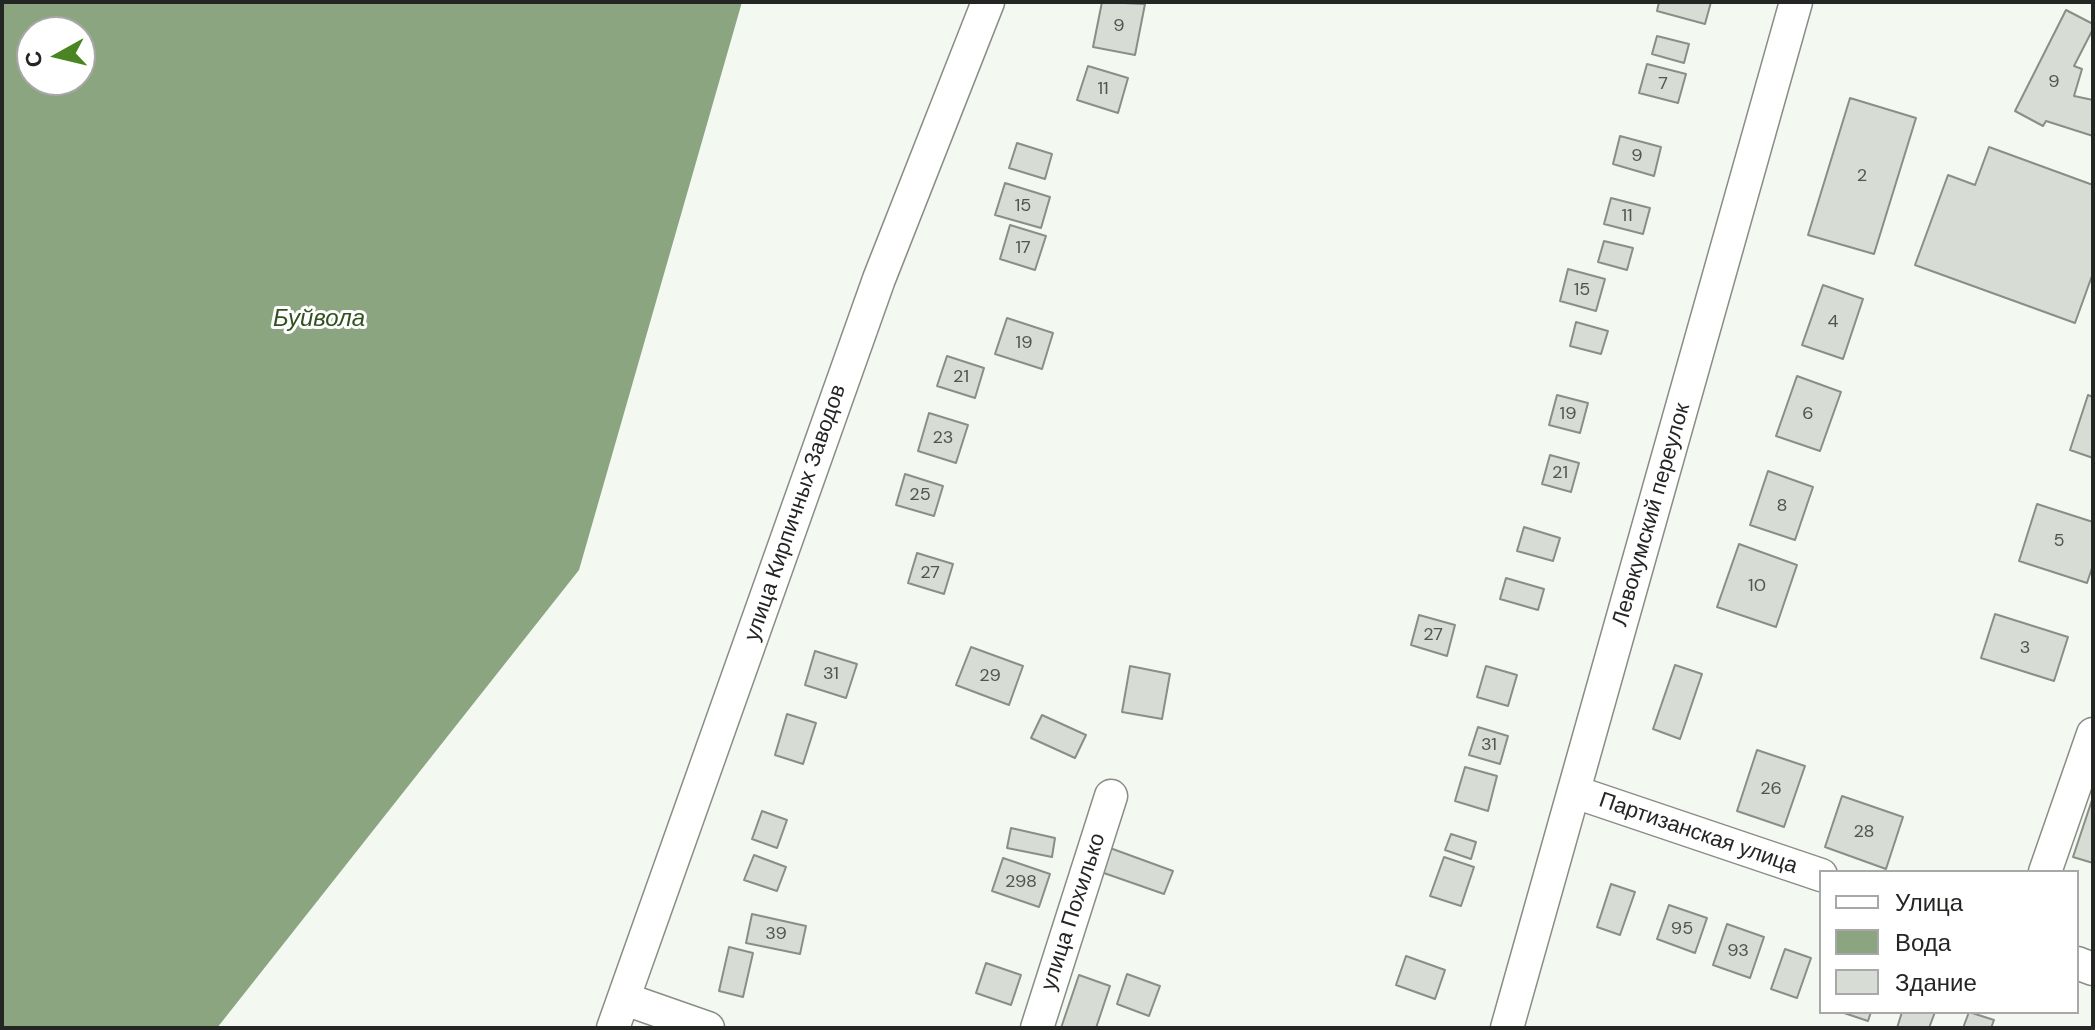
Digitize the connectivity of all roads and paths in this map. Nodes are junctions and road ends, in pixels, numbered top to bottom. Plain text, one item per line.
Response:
1 (988, 2) edge
2 (1796, 2) edge
3 (2093, 734) edge
4 (1575, 792) junction
5 (1111, 796) dead end
6 (2046, 870) edge
7 (1819, 874) edge
8 (619, 1013) edge
9 (708, 1028) edge
10 (1037, 1028) edge
11 (1507, 1028) edge

1 - 8 street, улица Кирпичных Заводов
2 - 4 street, Левокумский переулок
3 - 6 street
4 - 7 street, Партизанская улица
4 - 11 street, Левокумский переулок
5 - 10 street, улица Похилько
8 - 9 street

